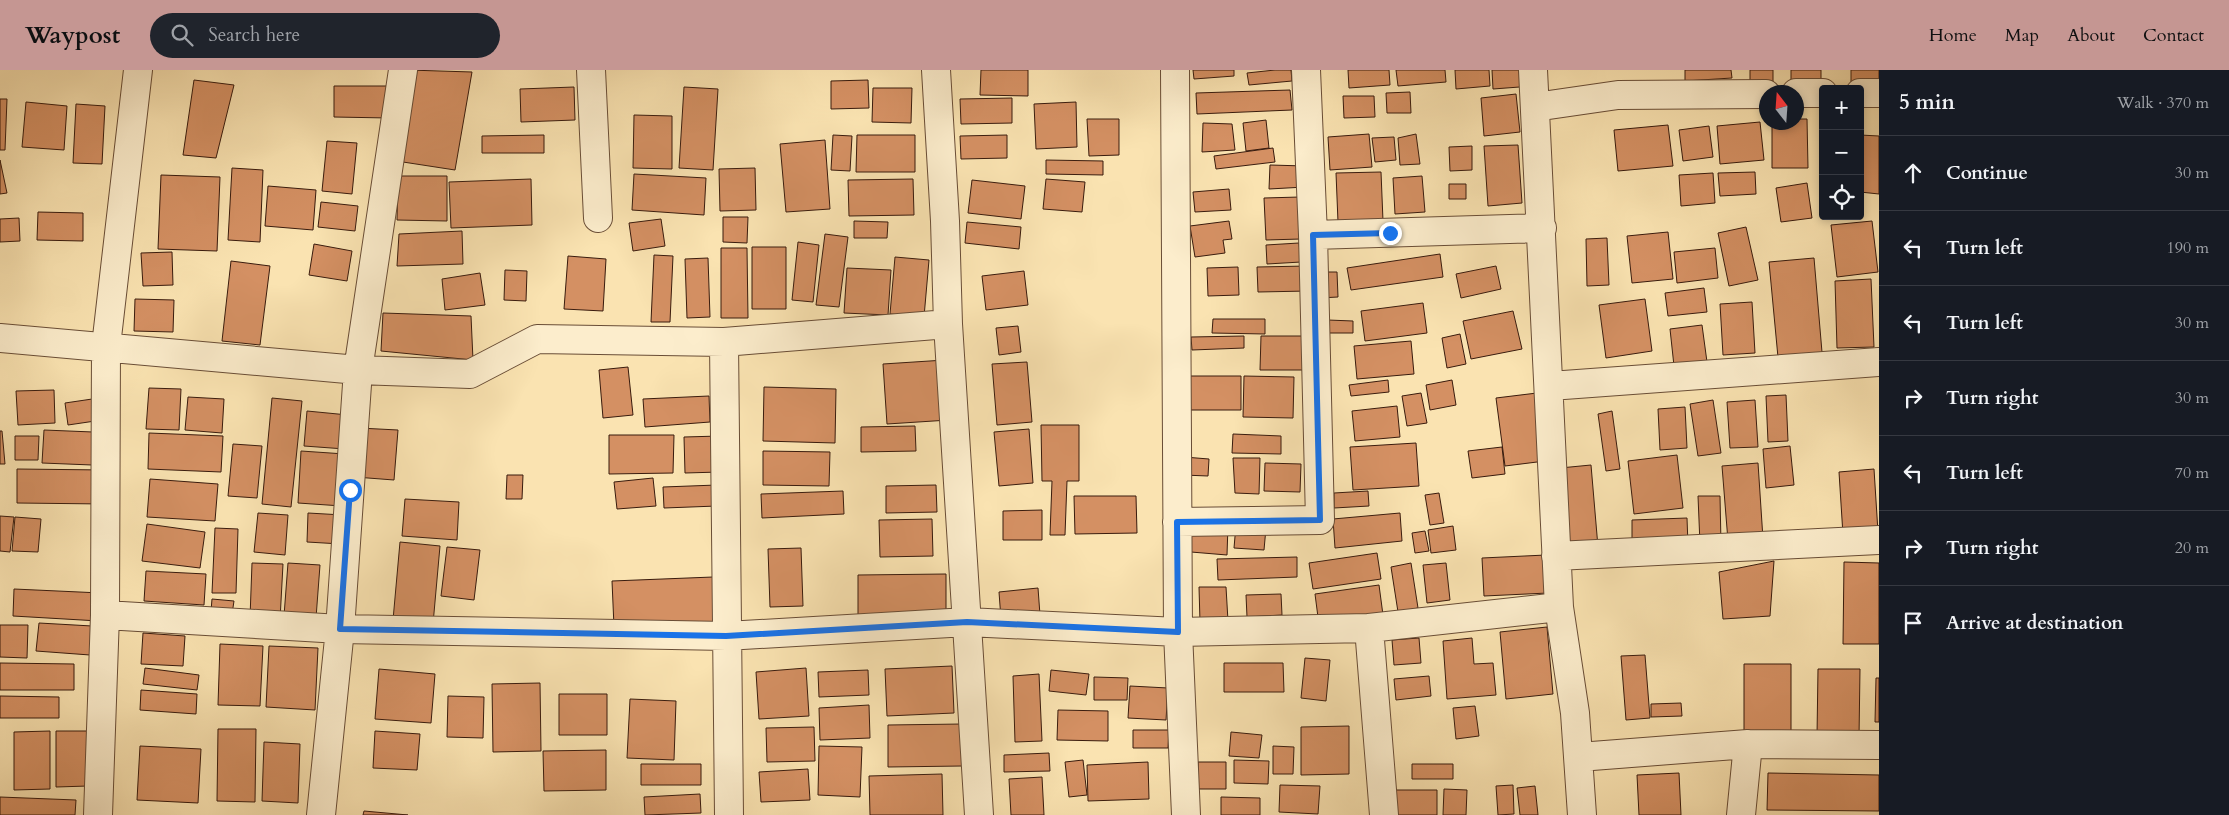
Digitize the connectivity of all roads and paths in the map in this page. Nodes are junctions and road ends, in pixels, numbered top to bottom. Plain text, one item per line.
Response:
1 (138, 70) edge
2 (403, 70) edge
3 (591, 70) edge
4 (936, 70) edge
5 (1175, 70) edge
6 (1306, 70) edge
7 (1533, 70) edge
8 (1879, 92) edge
9 (1819, 93) edge
10 (1864, 93) edge
11 (1759, 94) edge
12 (1804, 94) edge
13 (1535, 107) junction
14 (598, 218) dead end
15 (1542, 228) junction
16 (1313, 235) junction
17 (948, 324) junction
18 (0, 338) edge
19 (724, 342) junction
20 (106, 346) junction
21 (1879, 362) edge
22 (358, 370) junction
23 (1550, 386) junction
24 (1177, 522) junction
25 (1879, 540) edge
26 (1556, 556) junction
27 (1558, 607) junction
28 (105, 615) junction
29 (967, 622) junction
30 (1369, 628) junction
31 (340, 629) junction
32 (1178, 632) junction
33 (726, 636) junction
34 (1748, 744) junction
35 (1879, 745) edge
36 (1579, 757) junction
37 (98, 815) edge
38 (321, 815) edge
39 (729, 815) edge
40 (979, 815) edge
41 (1186, 815) edge
42 (1384, 815) edge
43 (1582, 815) edge
44 (1741, 815) edge

1 - 20 street
2 - 22 street
3 - 14 street
4 - 17 street
5 - 24 street
6 - 16 street
7 - 13 street
8 - 10 street
9 - 12 street
11 - 13 street
13 - 15 street
15 - 16 street
15 - 23 street
16 - 24 street
17 - 19 street
17 - 29 street
18 - 20 street
19 - 22 street
19 - 33 street
20 - 22 street
20 - 28 street
21 - 23 street
22 - 31 street
23 - 26 street
24 - 32 street
25 - 26 street
26 - 27 street
27 - 30 street
27 - 36 street
28 - 31 street
28 - 37 street
29 - 32 street
29 - 33 street
29 - 40 street
30 - 32 street
30 - 42 street
31 - 33 street
31 - 38 street
32 - 41 street
33 - 39 street
34 - 35 street
34 - 36 street
34 - 44 street
36 - 43 street

